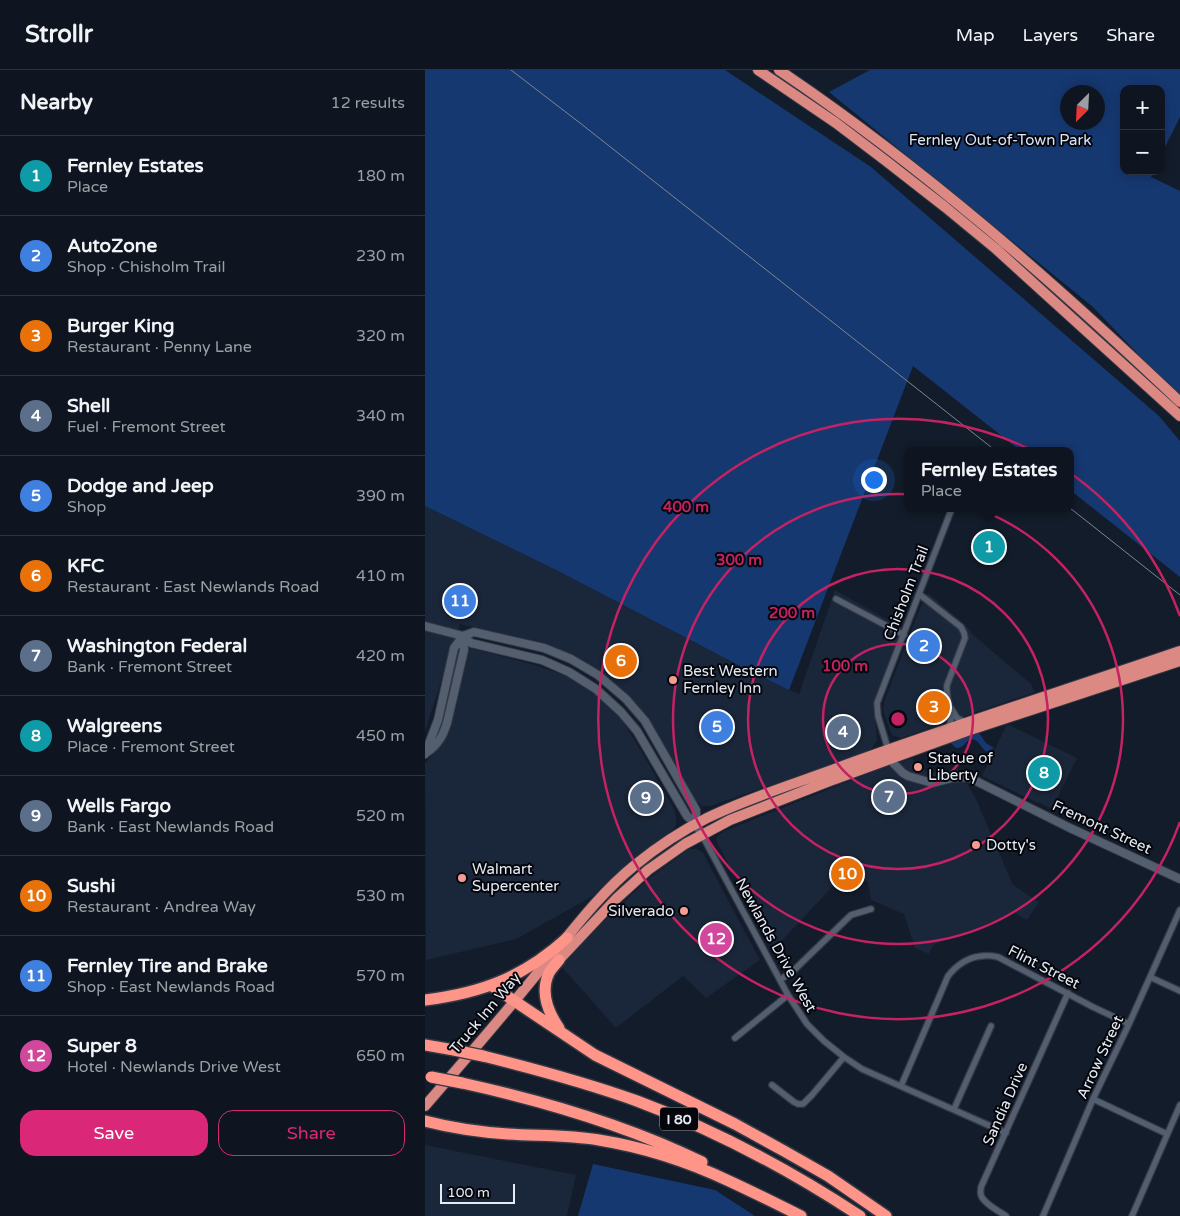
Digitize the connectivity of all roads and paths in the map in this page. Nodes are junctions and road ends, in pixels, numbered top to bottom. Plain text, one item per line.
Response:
1 (758, 70) edge
2 (779, 70) edge
3 (932, 197) junction
4 (963, 207) junction
5 (991, 246) junction
6 (1118, 360) junction
7 (1163, 386) junction
8 (1180, 402) edge
9 (1180, 416) edge
10 (950, 512) edge
11 (919, 594) junction
12 (836, 599) dead end
13 (425, 626) edge
14 (903, 635) junction
15 (463, 636) junction
16 (1180, 651) edge
17 (1180, 661) edge
18 (581, 664) junction
19 (561, 668) junction
20 (950, 706) junction
21 (878, 716) joint
22 (966, 722) junction
23 (948, 728) junction
24 (425, 753) edge
25 (889, 754) junction
26 (696, 824) junction
27 (702, 835) junction
28 (1180, 879) edge
29 (871, 909) dead end
30 (1180, 910) edge
31 (567, 938) junction
32 (559, 960) junction
33 (1150, 976) junction
34 (780, 980) junction
35 (492, 986) junction
36 (1180, 992) edge
37 (1068, 993) junction
38 (788, 994) junction
39 (425, 1000) edge
40 (515, 1001) junction
41 (1129, 1024) junction
42 (991, 1026) dead end
43 (561, 1032) junction
44 (735, 1038) dead end
45 (425, 1045) edge
46 (843, 1057) junction
47 (428, 1077) edge
48 (772, 1085) dead end
49 (901, 1086) junction
50 (1093, 1099) junction
51 (1180, 1105) edge
52 (425, 1106) edge
53 (954, 1109) junction
54 (425, 1121) edge
55 (1006, 1133) junction
56 (1167, 1134) junction
57 (802, 1216) edge
58 (860, 1216) edge
59 (886, 1216) edge
60 (1006, 1216) edge
61 (1043, 1216) edge
62 (1133, 1216) edge

1 - 3 highway
2 - 4 highway
3 - 4 highway
3 - 5 highway
4 - 5 highway
4 - 7 highway
5 - 6 highway
6 - 7 highway
6 - 9 highway
7 - 8 highway
10 - 11 street, Chisholm Trail
11 - 14 street, Chisholm Trail
11 - 20 street
12 - 14 street
13 - 15 street
14 - 21 street, Chisholm Trail
15 - 18 street
15 - 19 street
15 - 24 street
16 - 22 highway
17 - 25 highway
18 - 19 street
18 - 26 street
19 - 26 street
20 - 22 street
20 - 23 street
21 - 25 street, Fremont Street
22 - 23 highway
23 - 25 highway
25 - 26 highway, Truck Inn Way
25 - 27 highway
25 - 28 street, Fremont Street
26 - 27 street
26 - 31 highway, Truck Inn Way
27 - 32 highway
27 - 34 street, Newlands Drive West
29 - 34 street
30 - 33 street, Arrow Street
31 - 35 highway
31 - 40 highway, Truck Inn Way
32 - 40 highway
32 - 43 highway
33 - 36 street
33 - 41 street, Arrow Street
34 - 38 street, Newlands Drive West
35 - 39 highway
35 - 40 highway
37 - 41 street, Flint Street
37 - 49 street, Flint Street
37 - 55 street, Sandia Drive
38 - 44 street
38 - 46 street, Newlands Drive West
40 - 43 highway
40 - 52 highway, Truck Inn Way
41 - 50 street, Arrow Street
42 - 53 street
43 - 59 highway
45 - 58 highway, I 80, bridge
46 - 48 street
46 - 49 street, Newlands Drive West
47 - 57 highway, I 80, bridge
49 - 53 street, Newlands Drive West
50 - 56 street
50 - 61 street, Arrow Street
51 - 56 street
53 - 55 street, Newlands Drive West
54 - 57 highway
55 - 60 street, Sandia Drive
56 - 62 street

